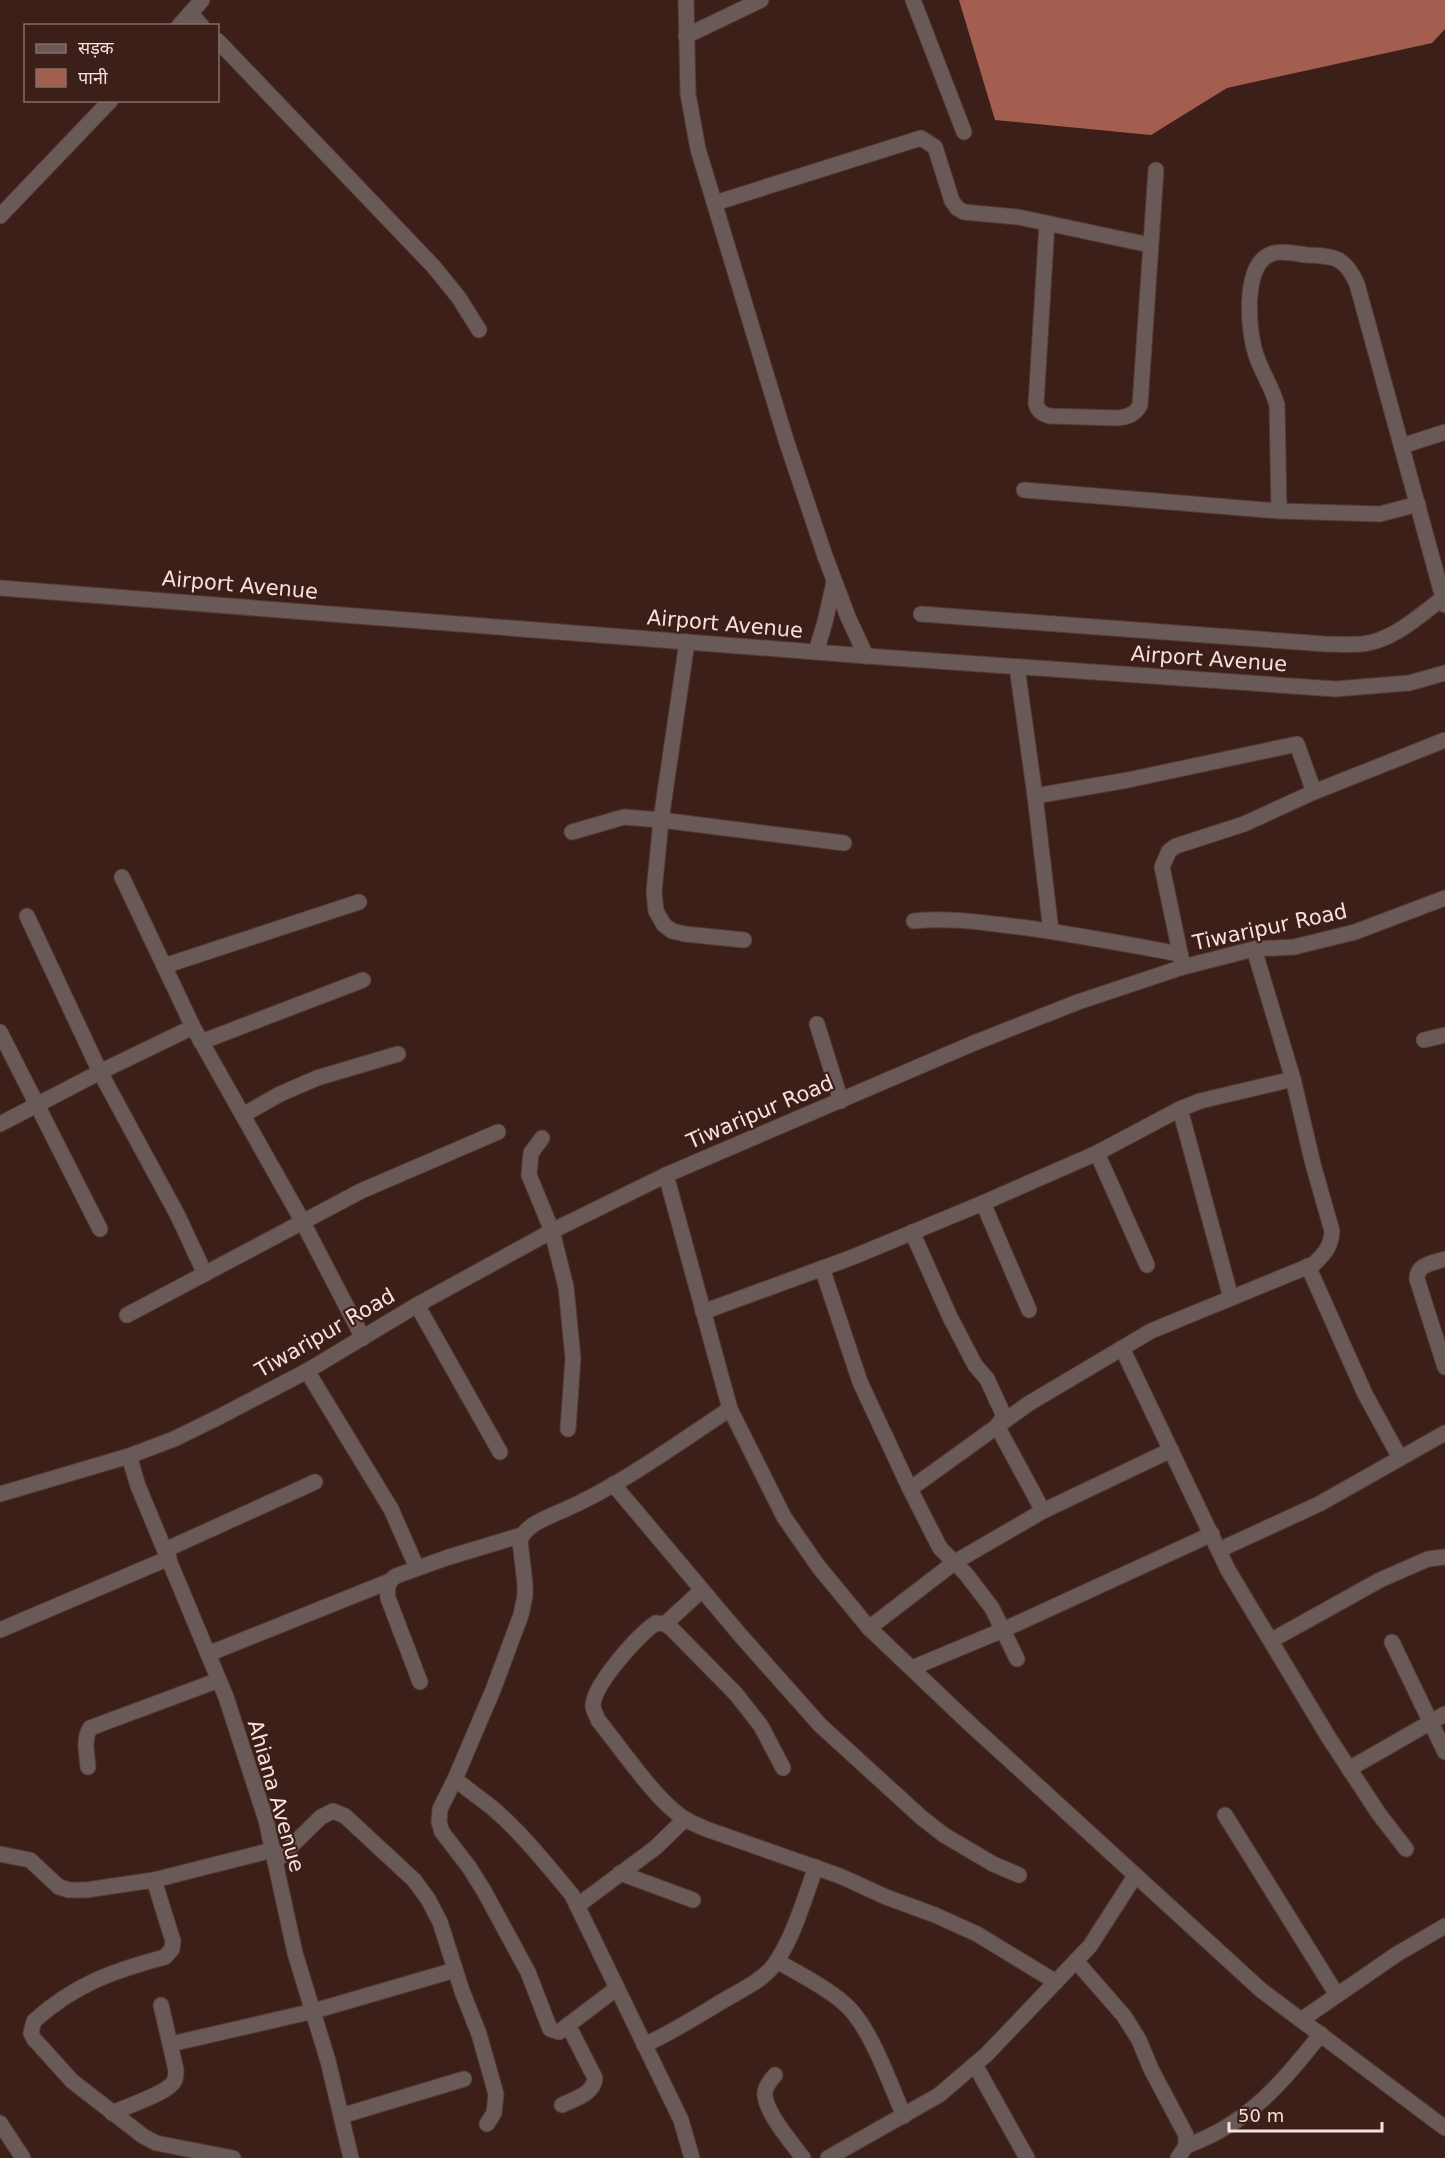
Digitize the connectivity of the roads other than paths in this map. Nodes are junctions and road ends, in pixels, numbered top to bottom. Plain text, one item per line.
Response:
1 (202, 0) edge
2 (686, 0) edge
3 (761, 0) edge
4 (913, 0) edge
5 (190, 13) junction
6 (181, 24) edge
7 (200, 24) edge
8 (686, 36) junction
9 (219, 42) edge
10 (109, 102) edge
11 (964, 132) dead end
12 (1156, 170) dead end
13 (715, 203) junction
14 (0, 216) edge
15 (1047, 223) junction
16 (1150, 245) junction
17 (479, 330) dead end
18 (1445, 432) edge
19 (1402, 446) junction
20 (1024, 489) dead end
21 (1418, 504) junction
22 (1279, 511) junction
23 (834, 582) junction
24 (0, 588) edge
25 (1444, 601) edge
26 (921, 614) dead end
27 (687, 642) junction
28 (816, 652) junction
29 (866, 657) junction
30 (1017, 667) junction
31 (1445, 673) edge
32 (1445, 740) edge
33 (1314, 792) junction
34 (1035, 796) junction
35 (661, 820) junction
36 (572, 832) dead end
37 (844, 843) dead end
38 (122, 877) dead end
39 (1445, 898) edge
40 (359, 902) dead end
41 (27, 916) dead end
42 (914, 921) dead end
43 (1051, 932) junction
44 (744, 940) dead end
45 (1254, 949) junction
46 (1181, 961) junction
47 (164, 966) junction
48 (363, 980) dead end
49 (817, 1024) dead end
50 (193, 1028) junction
51 (0, 1032) edge
52 (1445, 1035) edge
53 (1424, 1040) dead end
54 (201, 1042) junction
55 (398, 1054) dead end
56 (100, 1072) junction
57 (1293, 1079) junction
58 (841, 1101) junction
59 (37, 1103) junction
60 (1179, 1109) junction
61 (243, 1115) junction
62 (0, 1124) edge
63 (498, 1132) dead end
64 (542, 1138) dead end
65 (1097, 1153) junction
66 (666, 1175) junction
67 (983, 1203) junction
68 (303, 1222) junction
69 (100, 1229) dead end
70 (552, 1231) junction
71 (912, 1232) junction
72 (1445, 1258) edge
73 (1147, 1265) dead end
74 (1308, 1266) junction
75 (822, 1268) junction
76 (205, 1274) junction
77 (1231, 1298) junction
78 (417, 1305) junction
79 (1029, 1310) dead end
80 (703, 1312) junction
81 (127, 1315) dead end
82 (363, 1338) junction
83 (1122, 1348) junction
84 (1445, 1367) edge
85 (307, 1371) junction
86 (730, 1409) junction
87 (998, 1426) junction
88 (568, 1429) dead end
89 (1445, 1433) edge
90 (1171, 1450) junction
91 (500, 1452) dead end
92 (129, 1456) junction
93 (1400, 1458) junction
94 (315, 1482) dead end
95 (613, 1484) junction
96 (910, 1489) junction
97 (0, 1494) edge
98 (1043, 1511) junction
99 (1212, 1534) junction
100 (522, 1535) junction
101 (1219, 1550) junction
102 (167, 1554) junction
103 (1445, 1557) edge
104 (955, 1562) junction
105 (417, 1568) junction
106 (390, 1581) junction
107 (702, 1590) junction
108 (664, 1624) junction
109 (869, 1628) junction
110 (0, 1630) edge
111 (1003, 1630) junction
112 (1272, 1640) junction
113 (1392, 1642) dead end
114 (208, 1654) junction
115 (1017, 1659) dead end
116 (912, 1668) junction
117 (219, 1680) junction
118 (420, 1682) dead end
119 (1445, 1714) edge
120 (1430, 1723) junction
121 (1445, 1752) edge
122 (88, 1767) dead end
123 (783, 1768) dead end
124 (1349, 1769) junction
125 (454, 1779) junction
126 (1225, 1815) dead end
127 (685, 1819) junction
128 (1406, 1849) dead end
129 (0, 1854) edge
130 (274, 1856) junction
131 (816, 1867) junction
132 (620, 1874) junction
133 (1019, 1875) dead end
134 (1135, 1876) junction
135 (154, 1880) junction
136 (693, 1900) dead end
137 (577, 1906) junction
138 (1445, 1926) edge
139 (777, 1961) junction
140 (1076, 1961) junction
141 (454, 1970) junction
142 (1056, 1982) junction
143 (617, 1988) junction
144 (1337, 1995) junction
145 (161, 2005) dead end
146 (314, 2011) junction
147 (1301, 2020) junction
148 (568, 2025) junction
149 (1321, 2034) junction
150 (171, 2044) junction
151 (644, 2045) junction
152 (975, 2065) junction
153 (775, 2075) dead end
154 (464, 2079) dead end
155 (562, 2104) dead end
156 (112, 2113) junction
157 (341, 2116) junction
158 (904, 2116) junction
159 (0, 2123) edge
160 (487, 2124) dead end
161 (1445, 2128) edge
162 (1182, 2152) edge
163 (23, 2158) edge
164 (233, 2158) edge
165 (351, 2158) edge
166 (692, 2158) edge
167 (803, 2158) edge
168 (828, 2158) edge
169 (1027, 2158) edge

1 - 5 street
2 - 8 street
3 - 8 street
4 - 11 street
5 - 6 street
5 - 7 street
8 - 13 street
9 - 17 street
10 - 14 street
12 - 16 street
13 - 15 street
13 - 23 street
15 - 16 street
15 - 16 street
18 - 19 street
19 - 21 street
19 - 22 street
20 - 22 street
21 - 22 street
21 - 25 street
23 - 28 street
23 - 29 street
24 - 27 street, Airport Avenue
25 - 26 street
27 - 28 street, Airport Avenue
27 - 35 street
28 - 29 street, Airport Avenue
29 - 30 street, Airport Avenue
30 - 31 street, Airport Avenue
30 - 34 street
32 - 33 street
33 - 34 street
33 - 46 street
34 - 43 street
35 - 36 street
35 - 37 street
35 - 44 street
38 - 47 street
39 - 45 street, Tiwaripur Road
40 - 47 street
41 - 56 street
42 - 43 street
43 - 46 street
45 - 46 street, Tiwaripur Road
45 - 57 street
46 - 58 street, Tiwaripur Road
47 - 50 street
48 - 54 street
49 - 58 street
50 - 54 street
50 - 56 street
51 - 59 street
52 - 53 street
54 - 61 street
55 - 61 street
56 - 59 street
56 - 76 street
57 - 60 street
57 - 74 street
58 - 66 street, Tiwaripur Road
59 - 62 street
59 - 69 street
60 - 65 street
60 - 77 street
61 - 68 street
63 - 68 street
64 - 70 street
65 - 67 street
65 - 73 street
66 - 70 street, Tiwaripur Road
66 - 80 street
67 - 71 street
67 - 79 street
68 - 76 street
68 - 82 street
70 - 78 street, Tiwaripur Road
70 - 88 street
71 - 75 street
71 - 87 street
72 - 84 street
74 - 77 street
74 - 93 street
75 - 80 street
75 - 96 street
76 - 81 street
77 - 83 street
78 - 82 street, Tiwaripur Road
78 - 91 street
80 - 86 street
82 - 85 street, Tiwaripur Road
83 - 87 street
83 - 90 street
85 - 92 street, Tiwaripur Road
85 - 105 street
86 - 95 street
86 - 109 street
87 - 96 street
87 - 98 street
89 - 93 street
90 - 98 street
90 - 99 street
92 - 97 street, Tiwaripur Road
92 - 102 street, Ahiana Avenue
93 - 101 street
94 - 102 street
95 - 100 street
95 - 107 street
96 - 104 street
98 - 104 street
99 - 101 street
99 - 111 street
100 - 105 street
100 - 125 street
101 - 112 street
102 - 110 street
102 - 114 street, Ahiana Avenue
103 - 112 street
104 - 109 street
104 - 111 street
105 - 106 street
106 - 114 street
106 - 118 street
107 - 108 street
107 - 133 street
108 - 123 street
108 - 127 street
109 - 116 street
111 - 115 street
111 - 116 street
112 - 124 street
113 - 120 street
114 - 117 street, Ahiana Avenue
116 - 134 street
117 - 122 street
117 - 130 street, Ahiana Avenue
119 - 120 street
120 - 121 street
120 - 124 street
124 - 128 street
125 - 137 street
125 - 148 street
126 - 144 street
127 - 131 street
127 - 132 street
129 - 135 street
130 - 135 street
130 - 141 street
130 - 146 street, Ahiana Avenue
131 - 139 street
131 - 142 street
132 - 136 street
132 - 137 street
134 - 140 street
134 - 147 street
135 - 156 street
137 - 143 street
138 - 144 street
139 - 151 street
139 - 158 street
140 - 142 street
140 - 162 street
141 - 146 street
141 - 160 street
142 - 152 street
143 - 148 street
143 - 151 street
144 - 147 street
145 - 150 street
146 - 150 street
146 - 157 street, Ahiana Avenue
147 - 149 street
148 - 155 street
149 - 161 street
149 - 162 street
150 - 156 street
151 - 166 street
152 - 158 street
152 - 169 street
153 - 167 street
154 - 157 street
156 - 164 street
157 - 165 street, Ahiana Avenue
158 - 168 street
159 - 163 street

